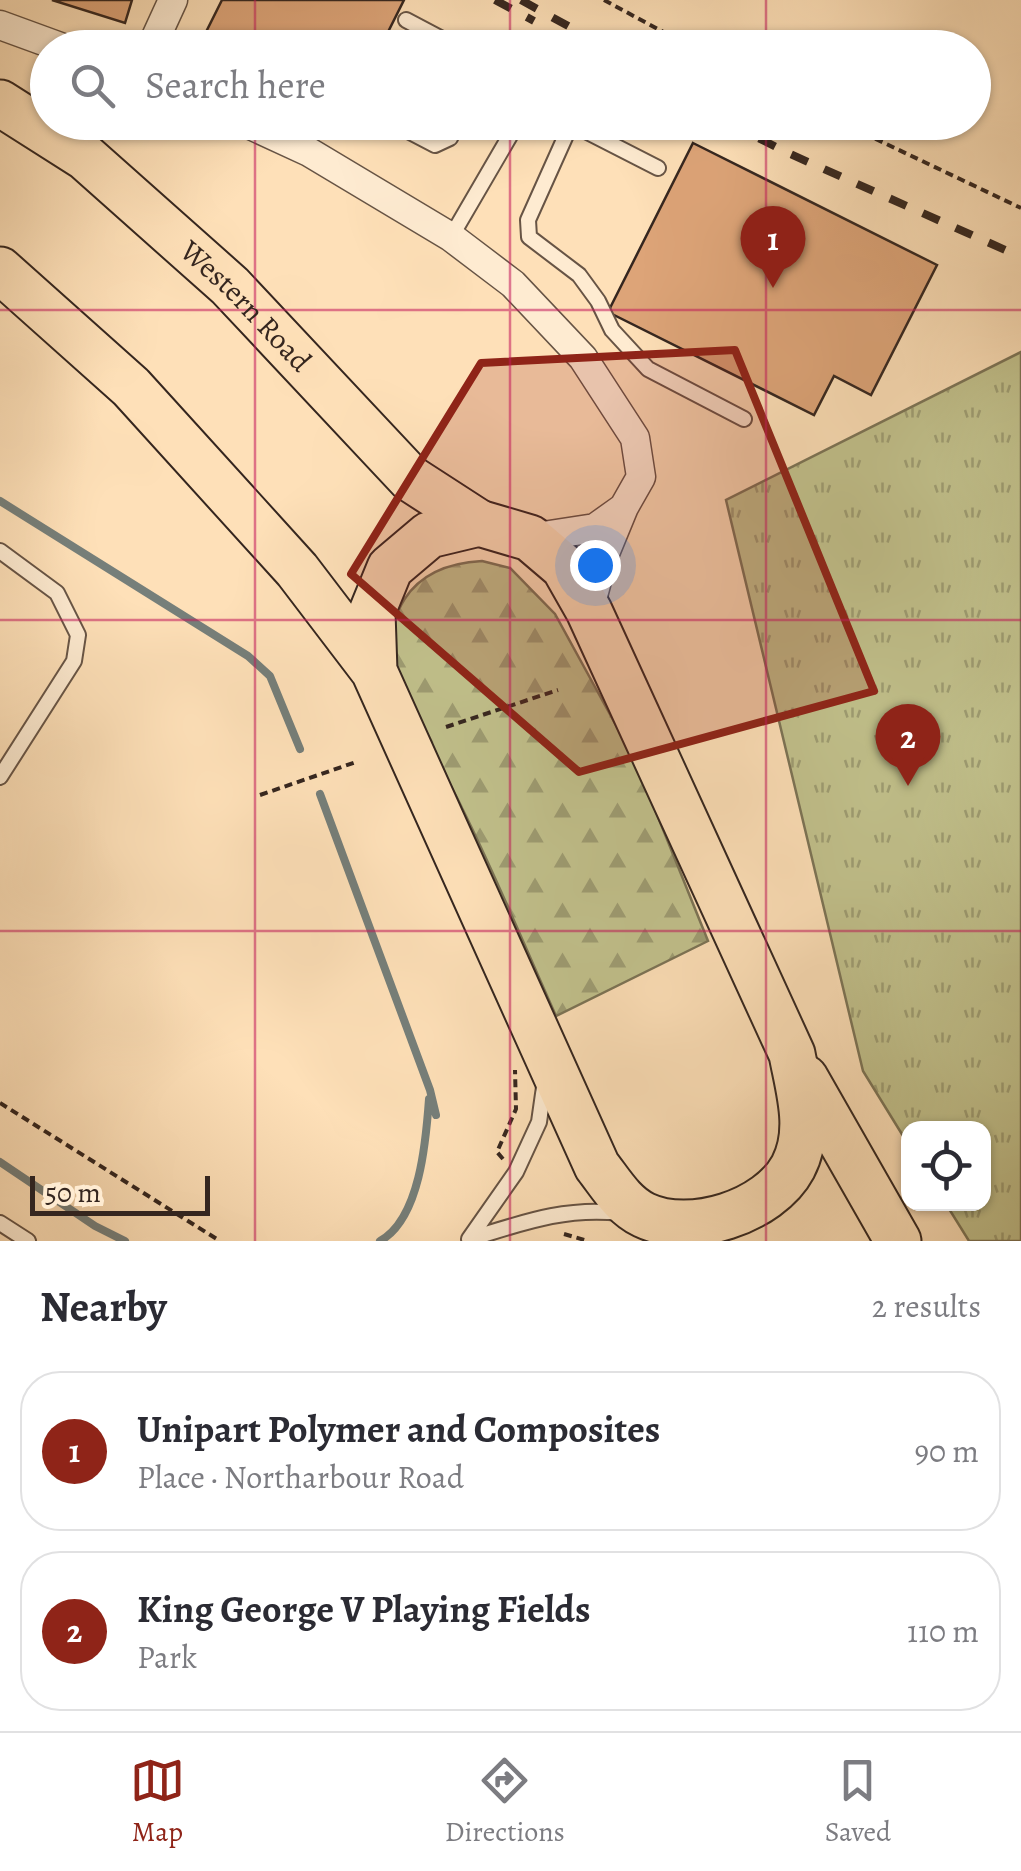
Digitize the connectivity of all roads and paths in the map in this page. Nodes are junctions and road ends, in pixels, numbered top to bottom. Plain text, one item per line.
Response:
1 (173, 0) edge
2 (604, 0) edge
3 (406, 20) dead end
4 (0, 25) edge
5 (159, 30) edge
6 (425, 30) edge
7 (660, 30) edge
8 (30, 36) edge
9 (0, 104) edge
10 (30, 123) edge
11 (57, 140) edge
12 (283, 140) edge
13 (508, 140) edge
14 (563, 140) edge
15 (603, 140) edge
16 (878, 140) edge
17 (658, 168) dead end
18 (1021, 208) edge
19 (451, 237) junction
20 (0, 270) edge
21 (744, 419) dead end
22 (624, 507) junction
23 (479, 523) junction
24 (530, 538) junction
25 (0, 551) edge
26 (589, 610) junction
27 (374, 671) junction
28 (558, 690) dead end
29 (446, 727) dead end
30 (356, 762) dead end
31 (0, 778) edge
32 (260, 794) dead end
33 (792, 1054) junction
34 (532, 1056) junction
35 (0, 1104) edge
36 (516, 1172) junction
37 (546, 1216) junction
38 (645, 1216) junction
39 (0, 1223) edge
40 (721, 1232) edge
41 (468, 1240) edge
42 (28, 1241) edge
43 (220, 1241) edge
44 (588, 1241) edge
45 (898, 1241) edge

1 - 5 street
2 - 7 path
3 - 6 lane
4 - 8 street
9 - 10 main road, Western Road
11 - 23 main road, Western Road
12 - 19 street
13 - 19 lane
14 - 21 lane
15 - 17 lane
16 - 18 path
19 - 22 street
20 - 27 main road
22 - 24 street
22 - 26 street
23 - 24 main road
23 - 27 main road
24 - 26 main road
25 - 31 lane
26 - 33 main road
27 - 34 main road
28 - 29 path
30 - 32 path
33 - 40 main road
33 - 45 main road
34 - 36 lane
34 - 36 path
34 - 38 main road
35 - 43 path
36 - 41 lane
37 - 38 lane
37 - 41 lane
37 - 44 path
38 - 40 main road
39 - 42 lane

